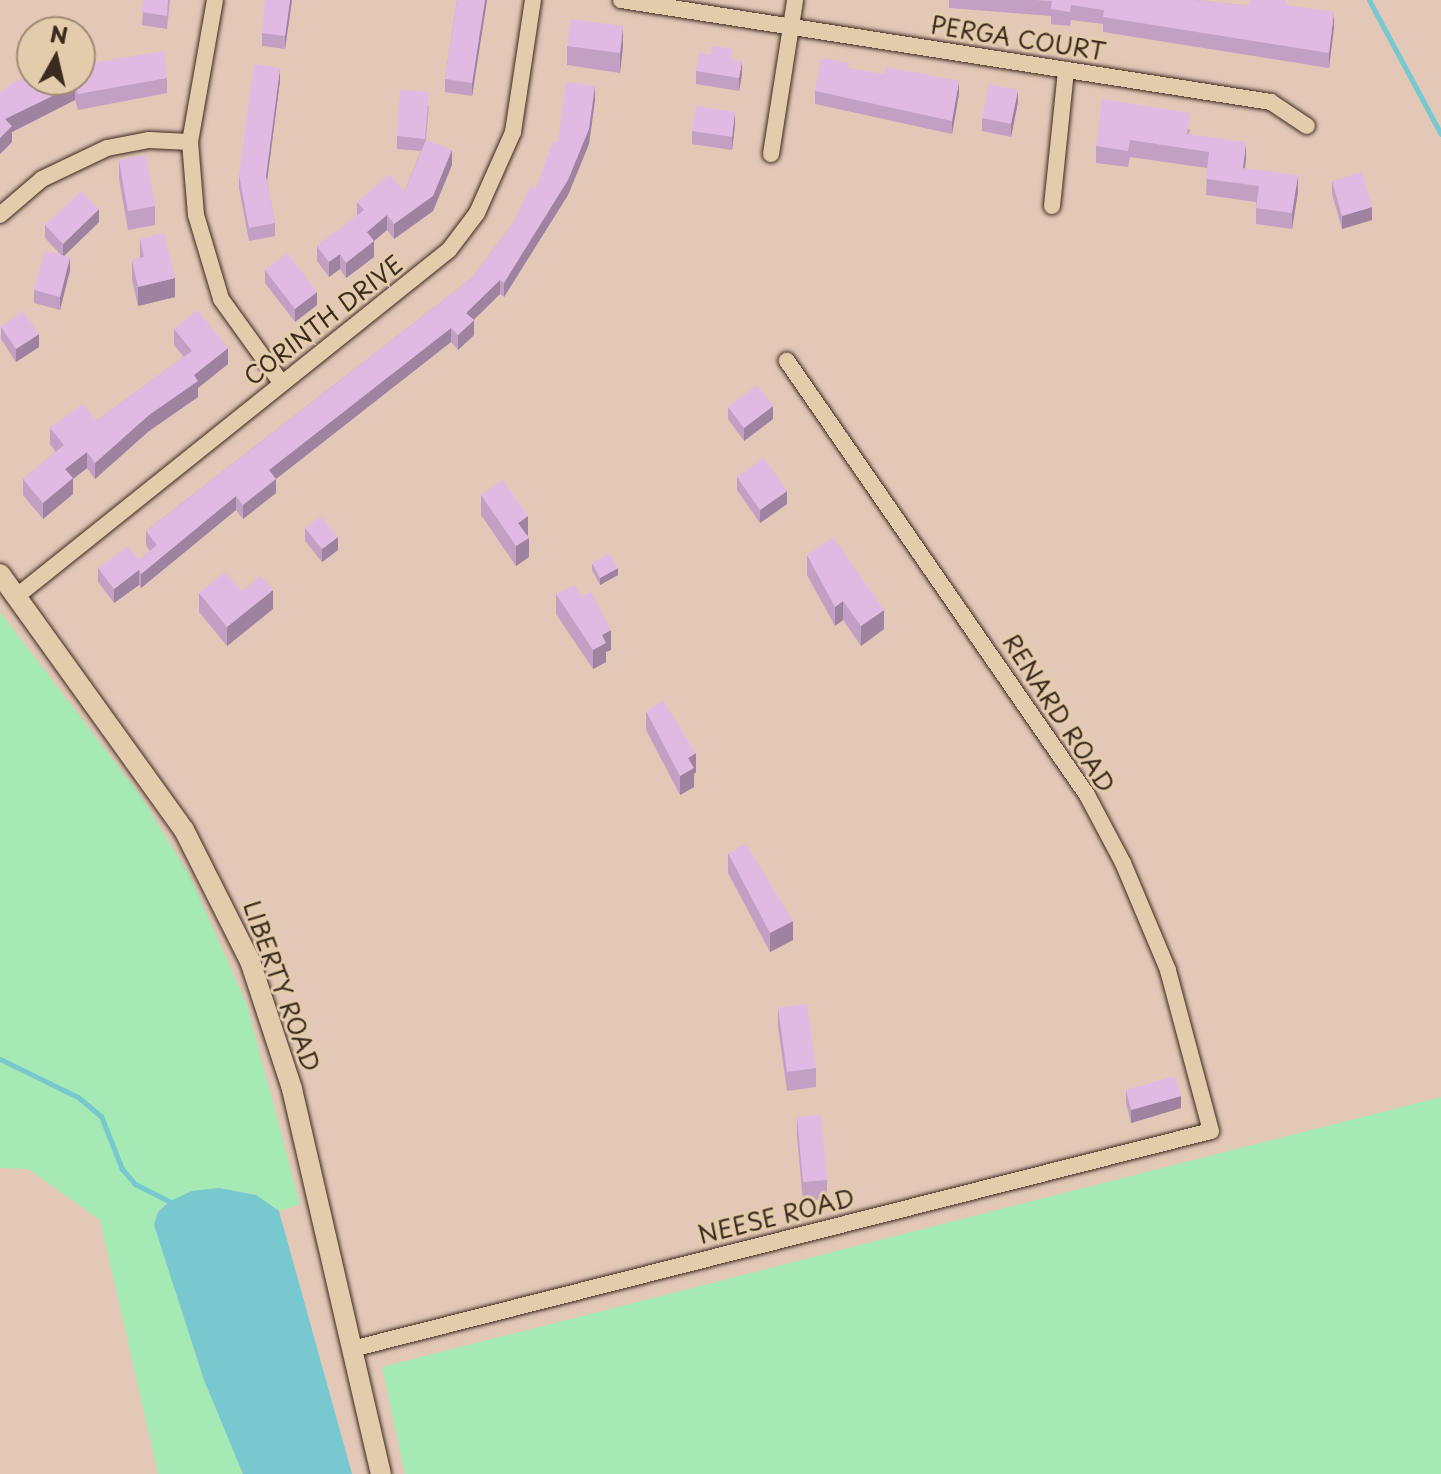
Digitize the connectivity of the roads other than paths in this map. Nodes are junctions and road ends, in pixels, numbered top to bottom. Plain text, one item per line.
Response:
1 (215, 0) edge
2 (533, 0) edge
3 (621, 0) edge
4 (795, 0) edge
5 (791, 27) junction
6 (1066, 70) junction
7 (1307, 126) dead end
8 (190, 142) junction
9 (771, 154) dead end
10 (1052, 206) dead end
11 (0, 215) edge
12 (787, 361) dead end
13 (280, 381) junction
14 (0, 574) edge
15 (17, 596) junction
16 (1211, 1131) joint
17 (352, 1349) junction
18 (381, 1474) edge

1 - 8 street
2 - 13 street, CORINTH DRIVE
3 - 5 street, PERGA COURT
4 - 5 street
5 - 6 street, PERGA COURT
5 - 9 street
6 - 7 street, PERGA COURT
6 - 10 street
8 - 11 street
8 - 13 street
12 - 16 street, RENARD ROAD
13 - 15 street, CORINTH DRIVE
14 - 15 street, LIBERTY ROAD
15 - 17 street, LIBERTY ROAD
16 - 17 street, NEESE ROAD
17 - 18 street, LIBERTY ROAD

